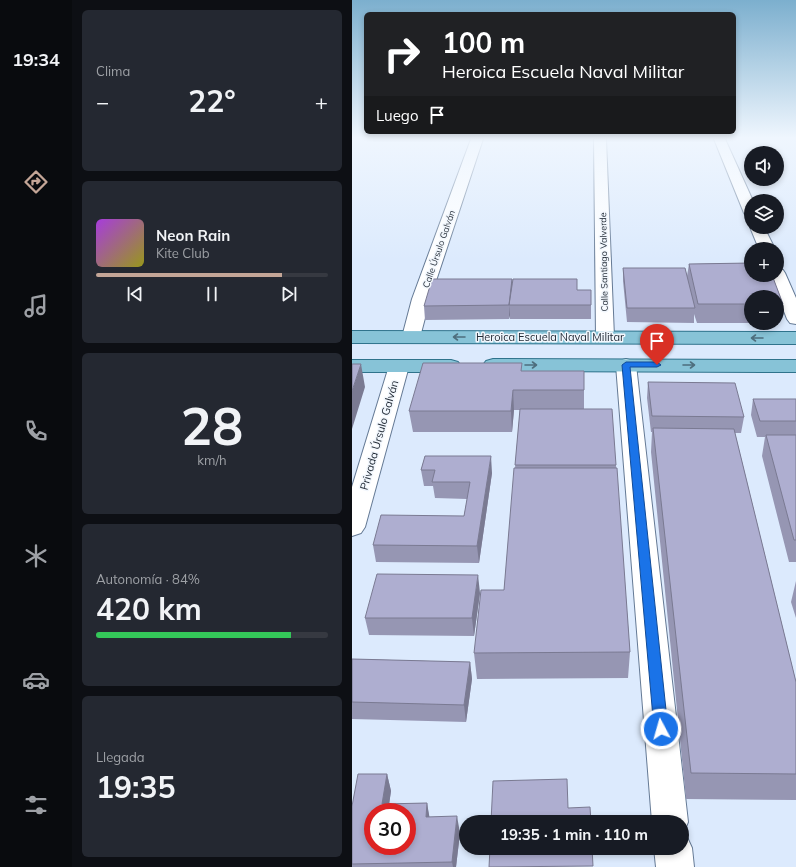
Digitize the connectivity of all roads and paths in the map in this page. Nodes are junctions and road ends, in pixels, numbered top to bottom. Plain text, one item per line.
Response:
1 (463, 179) edge
2 (601, 179) edge
3 (736, 179) edge
4 (744, 197) edge
5 (781, 282) edge
6 (796, 319) edge
7 (352, 337) edge
8 (411, 337) junction
9 (605, 337) junction
10 (796, 338) edge
11 (626, 365) junction
12 (352, 366) edge
13 (399, 366) junction
14 (796, 366) edge
15 (352, 527) edge
16 (669, 815) edge
17 (674, 855) edge
18 (675, 867) edge

1 - 8 street, Calle Úrsulo Galván
2 - 9 street, Calle Santiago Valverde
3 - 4 street
5 - 6 street
7 - 8 main road, Heroica Escuela Naval Militar
9 -> 8 main road, Heroica Escuela Naval Militar
10 -> 9 main road, Heroica Escuela Naval Militar
13 -> 11 main road
11 -> 14 main road
11 - 16 street
12 - 13 main road
13 - 15 street, Privada Úrsulo Galván
17 - 18 street

